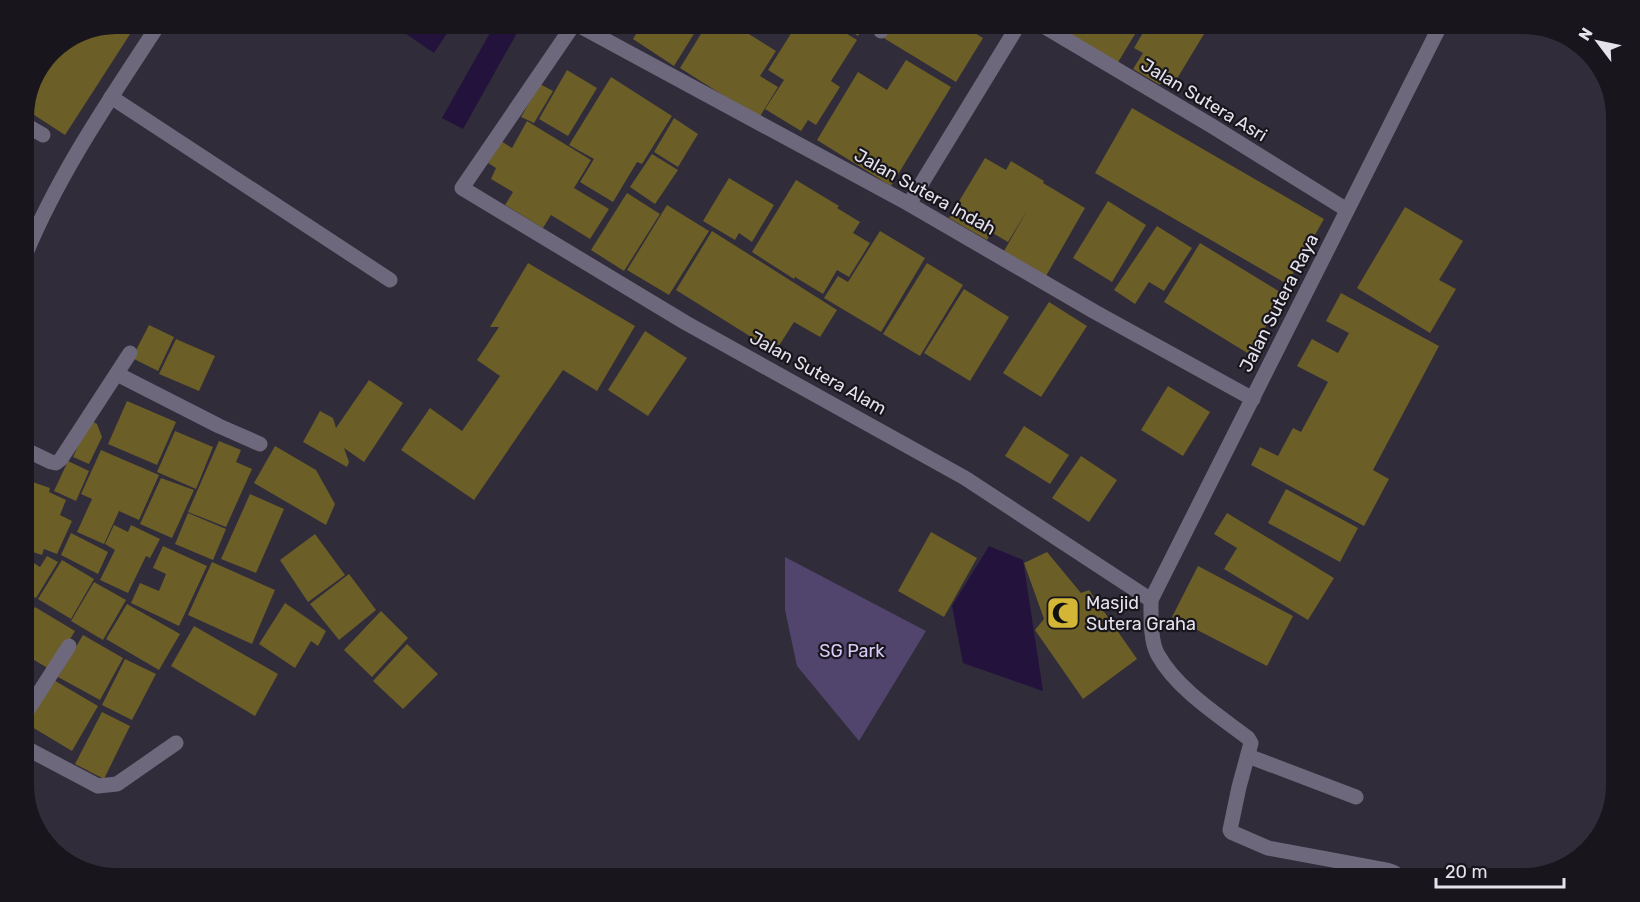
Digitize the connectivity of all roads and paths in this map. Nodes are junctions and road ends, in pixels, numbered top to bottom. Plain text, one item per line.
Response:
1 (152, 34) edge
2 (568, 34) edge
3 (594, 34) edge
4 (1013, 34) edge
5 (1057, 34) edge
6 (1436, 34) edge
7 (111, 97) junction
8 (35, 130) edge
9 (43, 135) dead end
10 (909, 204) junction
11 (1347, 210) junction
12 (35, 231) edge
13 (390, 280) dead end
14 (130, 353) dead end
15 (117, 374) junction
16 (1253, 399) junction
17 (260, 444) dead end
18 (35, 454) edge
19 (1151, 600) junction
20 (69, 646) dead end
21 (35, 699) edge
22 (176, 743) dead end
23 (1249, 749) junction
24 (35, 753) edge
25 (1356, 797) dead end
26 (1376, 868) edge

1 - 7 street
2 - 19 street, Jalan Sutera Alam
3 - 10 street, Jalan Sutera Indah
4 - 10 street
5 - 11 street, Jalan Sutera Asri
6 - 11 street, Jalan Sutera Raya
7 - 12 street
7 - 13 street
8 - 9 street
10 - 16 street, Jalan Sutera Indah
11 - 16 street, Jalan Sutera Raya
14 - 15 street
15 - 17 street
15 - 18 street
16 - 19 street, Jalan Sutera Raya
19 - 23 street
20 - 21 street
22 - 24 street
23 - 25 street
23 - 26 street

